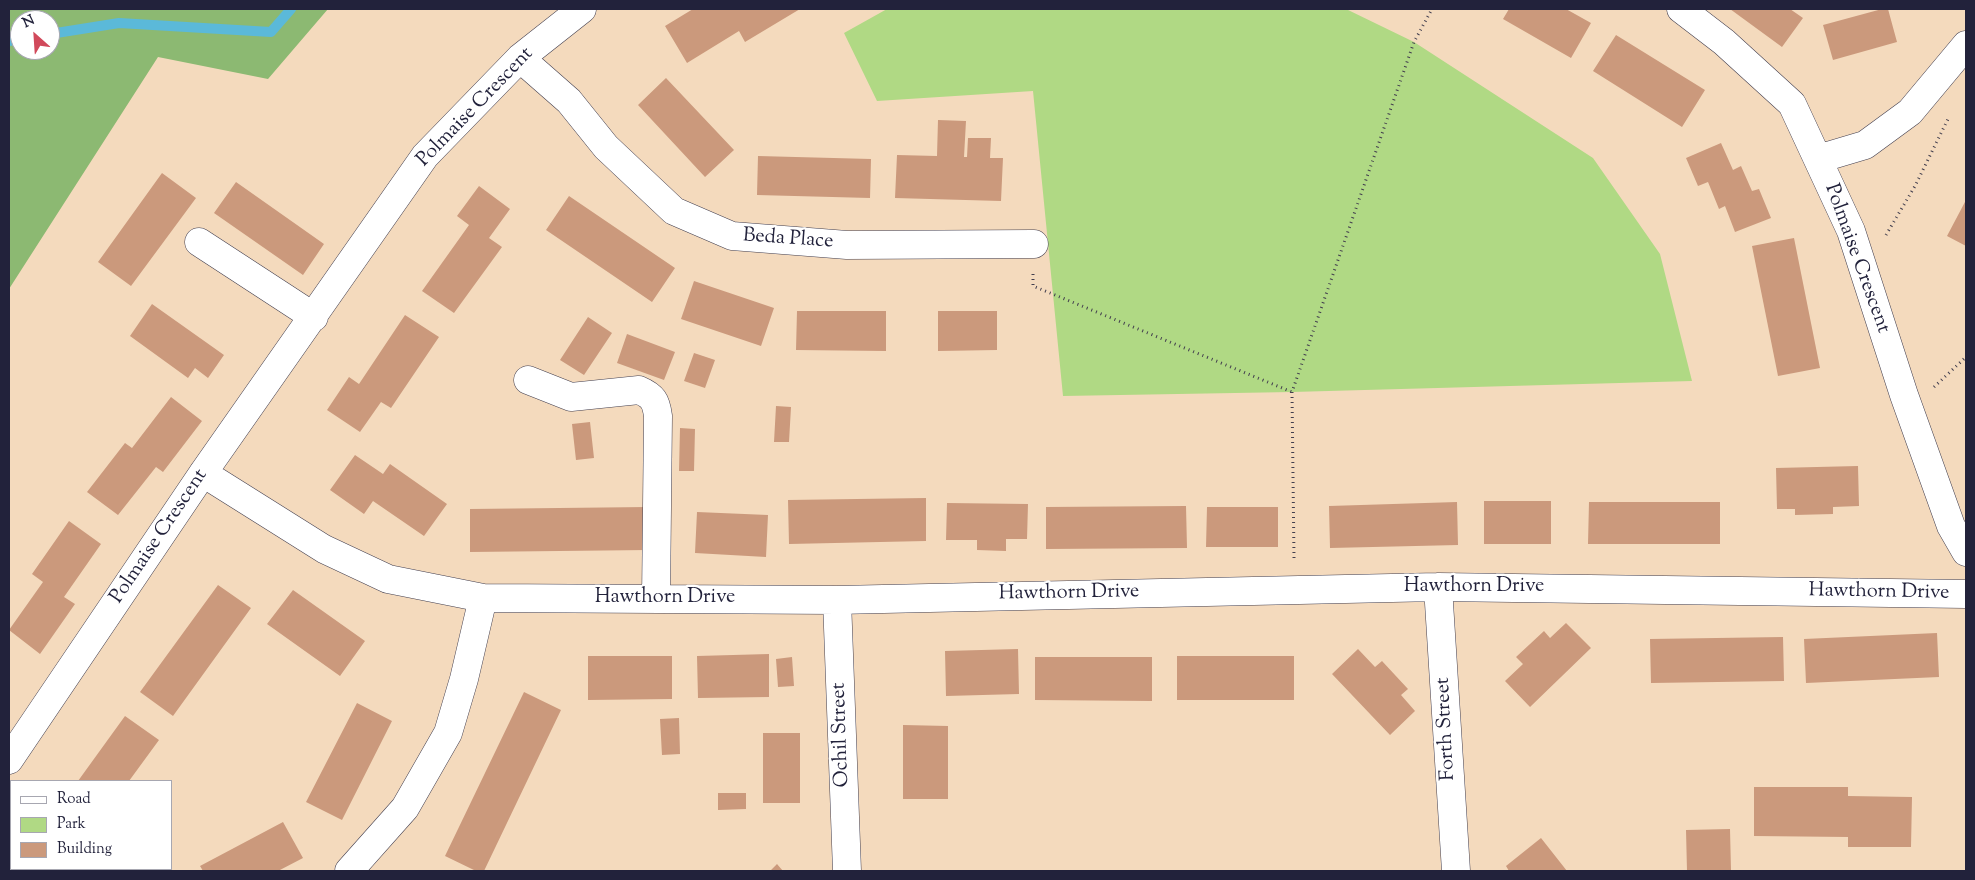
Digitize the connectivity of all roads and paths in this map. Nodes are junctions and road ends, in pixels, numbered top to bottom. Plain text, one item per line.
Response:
1 (582, 9) edge
2 (1432, 9) edge
3 (1681, 9) edge
4 (1959, 54) edge
5 (520, 58) junction
6 (1818, 159) junction
7 (199, 242) dead end
8 (1034, 244) joint
9 (1864, 272) junction
10 (314, 316) junction
11 (1966, 357) edge
12 (528, 380) dead end
13 (1292, 392) junction
14 (1904, 395) junction
15 (203, 473) junction
16 (1966, 552) edge
17 (1438, 587) junction
18 (1294, 589) junction
19 (1966, 594) edge
20 (484, 598) junction
21 (656, 599) junction
22 (837, 600) junction
23 (9, 760) edge
24 (349, 871) edge
25 (847, 871) edge
26 (1456, 871) edge

1 - 5 street, Polmaise Crescent
2 - 13 path
3 - 6 street, Polmaise Crescent
4 - 6 street
4 - 9 path
5 - 8 street, Beda Place
5 - 10 street, Polmaise Crescent
6 - 9 street, Polmaise Crescent
7 - 10 street
8 - 13 path
9 - 14 street, Polmaise Crescent
10 - 15 street, Polmaise Crescent
11 - 14 path
12 - 21 street
13 - 18 path
14 - 16 street, Polmaise Crescent
15 - 20 street, Hawthorn Drive
15 - 23 street, Polmaise Crescent
17 - 18 street, Hawthorn Drive
17 - 19 street, Hawthorn Drive
17 - 26 street, Forth Street
18 - 22 street, Hawthorn Drive
20 - 21 street, Hawthorn Drive
20 - 24 street
21 - 22 street, Hawthorn Drive
22 - 25 street, Ochil Street

